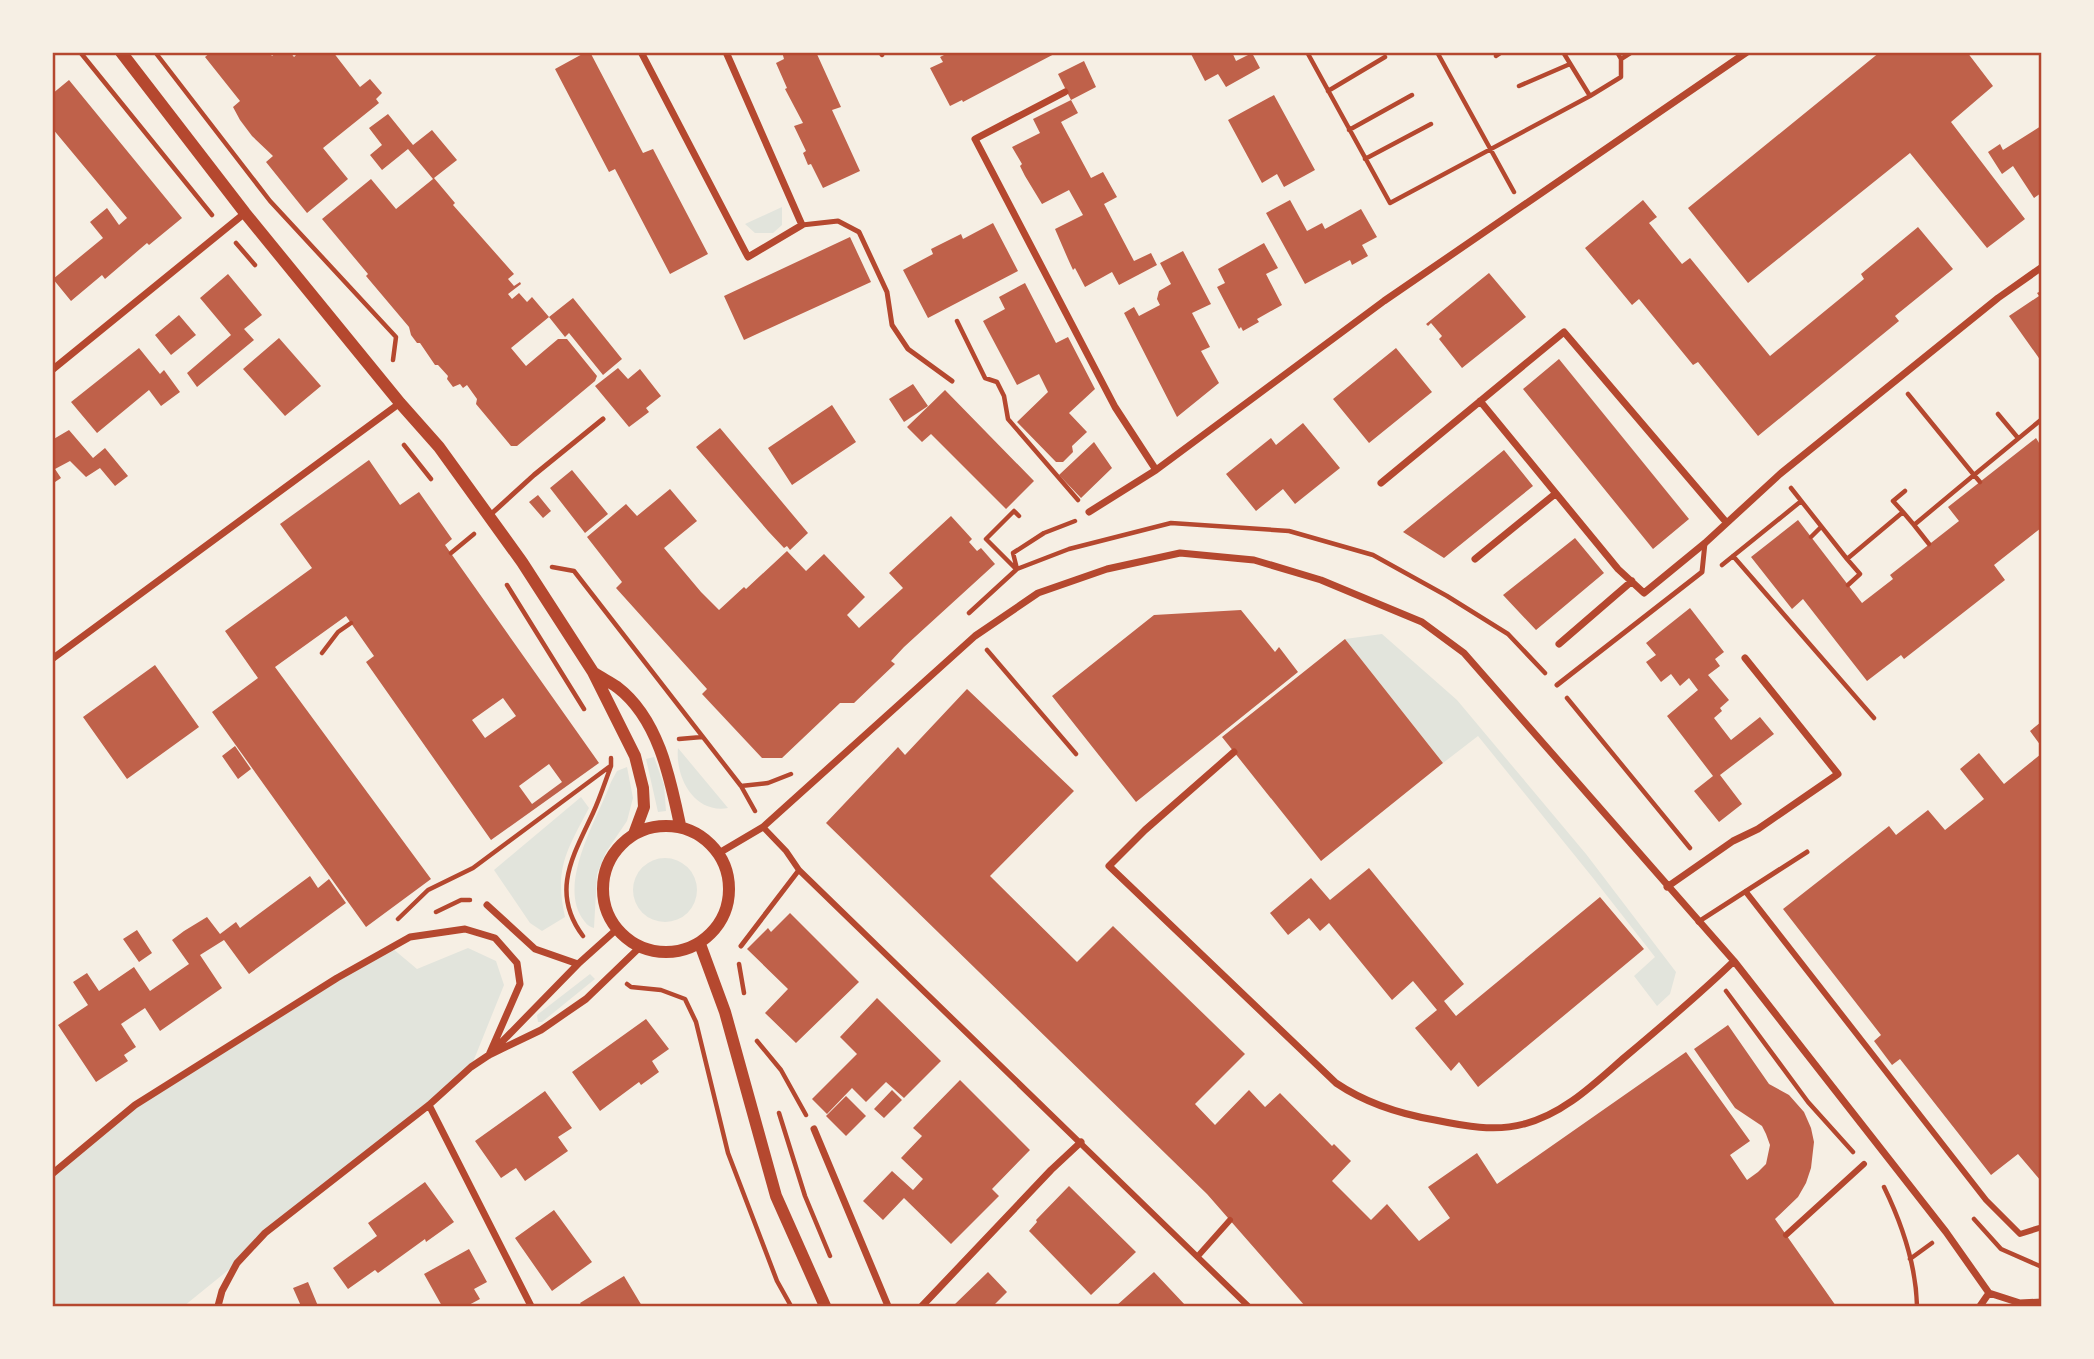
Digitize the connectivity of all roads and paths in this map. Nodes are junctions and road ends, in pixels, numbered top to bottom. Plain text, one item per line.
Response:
1 (80, 52) edge
2 (121, 52) edge
3 (155, 52) edge
4 (641, 52) edge
5 (726, 52) edge
6 (1307, 52) edge
7 (1437, 52) edge
8 (1502, 52) edge
9 (1563, 52) edge
10 (1618, 52) edge
11 (1632, 52) edge
12 (1747, 52) edge
13 (1496, 56) dead end
14 (1385, 57) dead end
15 (1621, 59) junction
16 (1570, 64) junction
17 (1519, 86) dead end
18 (1328, 91) junction
19 (1065, 92) dead end
20 (1412, 95) dead end
21 (1590, 96) junction
22 (1431, 124) dead end
23 (1349, 130) junction
24 (1491, 149) junction
25 (1365, 159) junction
26 (1523, 208) junction
27 (245, 213) junction
28 (802, 225) junction
29 (224, 229) junction
30 (257, 267) dead end
31 (2042, 267) edge
32 (957, 321) dead end
33 (52, 370) edge
34 (1897, 379) junction
35 (952, 382) dead end
36 (390, 389) junction
37 (1480, 401) junction
38 (400, 403) junction
39 (1998, 414) dead end
40 (382, 418) junction
41 (603, 419) dead end
42 (2042, 419) edge
43 (2018, 438) junction
44 (1156, 470) junction
45 (1780, 474) junction
46 (1974, 475) junction
47 (433, 481) dead end
48 (1980, 482) dead end
49 (1381, 483) dead end
50 (1905, 491) dead end
51 (1555, 494) junction
52 (1800, 502) junction
53 (1089, 512) junction
54 (1903, 512) junction
55 (489, 516) junction
56 (1019, 516) dead end
57 (1726, 522) junction
58 (467, 523) dead end
59 (1914, 525) junction
60 (1821, 527) junction
61 (475, 533) junction
62 (1811, 537) dead end
63 (1704, 543) junction
64 (1930, 544) dead end
65 (482, 545) dead end
66 (451, 553) dead end
67 (1733, 556) junction
68 (1475, 559) dead end
69 (1847, 559) junction
70 (522, 562) junction
71 (1017, 569) junction
72 (1702, 572) junction
73 (503, 579) dead end
74 (1632, 582) junction
75 (1847, 584) dead end
76 (967, 615) dead end
77 (351, 623) dead end
78 (975, 636) junction
79 (1559, 644) dead end
80 (322, 653) dead end
81 (1745, 658) dead end
82 (52, 659) edge
83 (593, 673) junction
84 (1557, 685) junction
85 (588, 716) dead end
86 (1874, 718) dead end
87 (611, 751) dead end
88 (1234, 752) dead end
89 (1076, 754) dead end
90 (611, 766) junction
91 (799, 768) dead end
92 (680, 825) junction
93 (764, 827) junction
94 (634, 834) junction
95 (1807, 852) dead end
96 (719, 853) junction
97 (1702, 862) junction
98 (473, 868) dead end
99 (799, 870) junction
100 (1667, 887) junction
101 (428, 890) dead end
102 (1746, 892) junction
103 (419, 893) dead end
104 (487, 905) dead end
105 (1698, 922) junction
106 (617, 929) junction
107 (700, 944) junction
108 (741, 946) dead end
109 (640, 947) junction
110 (595, 949) junction
111 (1734, 961) junction
112 (578, 964) junction
113 (1716, 978) junction
114 (685, 999) dead end
115 (760, 1053) dead end
116 (489, 1055) junction
117 (429, 1105) junction
118 (776, 1105) dead end
119 (814, 1129) joint
120 (1081, 1142) junction
121 (1864, 1164) junction
122 (52, 1174) edge
123 (1970, 1214) dead end
124 (1230, 1220) dead end
125 (2039, 1228) dead end
126 (1786, 1235) dead end
127 (1198, 1256) junction
128 (831, 1258) dead end
129 (2042, 1267) edge
130 (1989, 1293) junction
131 (2042, 1303) edge
132 (218, 1307) edge
133 (531, 1307) edge
134 (791, 1307) edge
135 (825, 1307) edge
136 (888, 1307) edge
137 (922, 1307) edge
138 (1248, 1307) edge
139 (1917, 1307) edge
140 (1980, 1307) edge

1 - 29 path
2 - 27 street
3 - 36 path
4 - 28 street
5 - 28 street
6 - 18 path
7 - 24 path
8 - 13 path
9 - 16 path
10 - 15 path
11 - 15 path
12 - 26 street
14 - 18 path
15 - 21 path
16 - 17 path
16 - 21 path
18 - 23 path
19 - 44 street
20 - 23 path
21 - 24 path
22 - 25 path
23 - 25 path
24 - 25 path
24 - 26 path
26 - 44 street
27 - 29 street
27 - 36 street
28 - 35 lane
29 - 30 path
29 - 33 street
31 - 34 street
32 - 53 path
34 - 45 street
34 - 46 path
36 - 38 street
37 - 49 street
37 - 51 street
37 - 57 street
38 - 40 street
38 - 55 street
39 - 43 path
40 - 47 path
40 - 82 street
41 - 55 lane
42 - 43 path
43 - 46 path
44 - 53 street
45 - 52 path
45 - 57 street
46 - 48 path
46 - 59 path
50 - 54 path
51 - 68 street
51 - 74 street
52 - 60 path
52 - 67 path
53 - 71 path
54 - 59 path
54 - 69 path
55 - 70 street
56 - 71 path
57 - 63 street
58 - 61 path
59 - 64 path
60 - 62 path
60 - 69 path
61 - 65 path
61 - 66 path
63 - 72 lane
63 - 74 street
67 - 72 path
67 - 86 path
69 - 75 path
70 - 83 street
70 - 91 path
71 - 76 path
71 - 84 path
72 - 84 lane
73 - 85 path
74 - 79 street
77 - 80 path
78 - 89 path
78 - 93 street
78 - 100 street
81 - 97 street
83 - 92 street
83 - 94 street
84 - 97 path
87 - 90 path
88 - 113 street
90 - 98 path
90 - 110 path
92 - 94 street
92 - 96 street
93 - 96 street
93 - 99 street
94 - 106 street
95 - 102 lane
96 - 107 street
97 - 100 street
99 - 108 lane
99 - 120 street
100 - 105 street
101 - 103 path
102 - 105 lane
102 - 125 street
104 - 112 street
105 - 111 street
106 - 109 street
106 - 110 street
107 - 109 street
107 - 135 street
109 - 116 street
110 - 112 street
111 - 113 street
111 - 130 street
112 - 116 street
113 - 121 path
114 - 134 path
115 - 119 path
116 - 117 street
116 - 122 street
117 - 132 street
117 - 133 street
118 - 128 path
119 - 136 street
120 - 127 street
120 - 137 street
121 - 126 street
121 - 139 path
123 - 129 path
124 - 127 street
127 - 138 street
130 - 131 street
130 - 140 street

